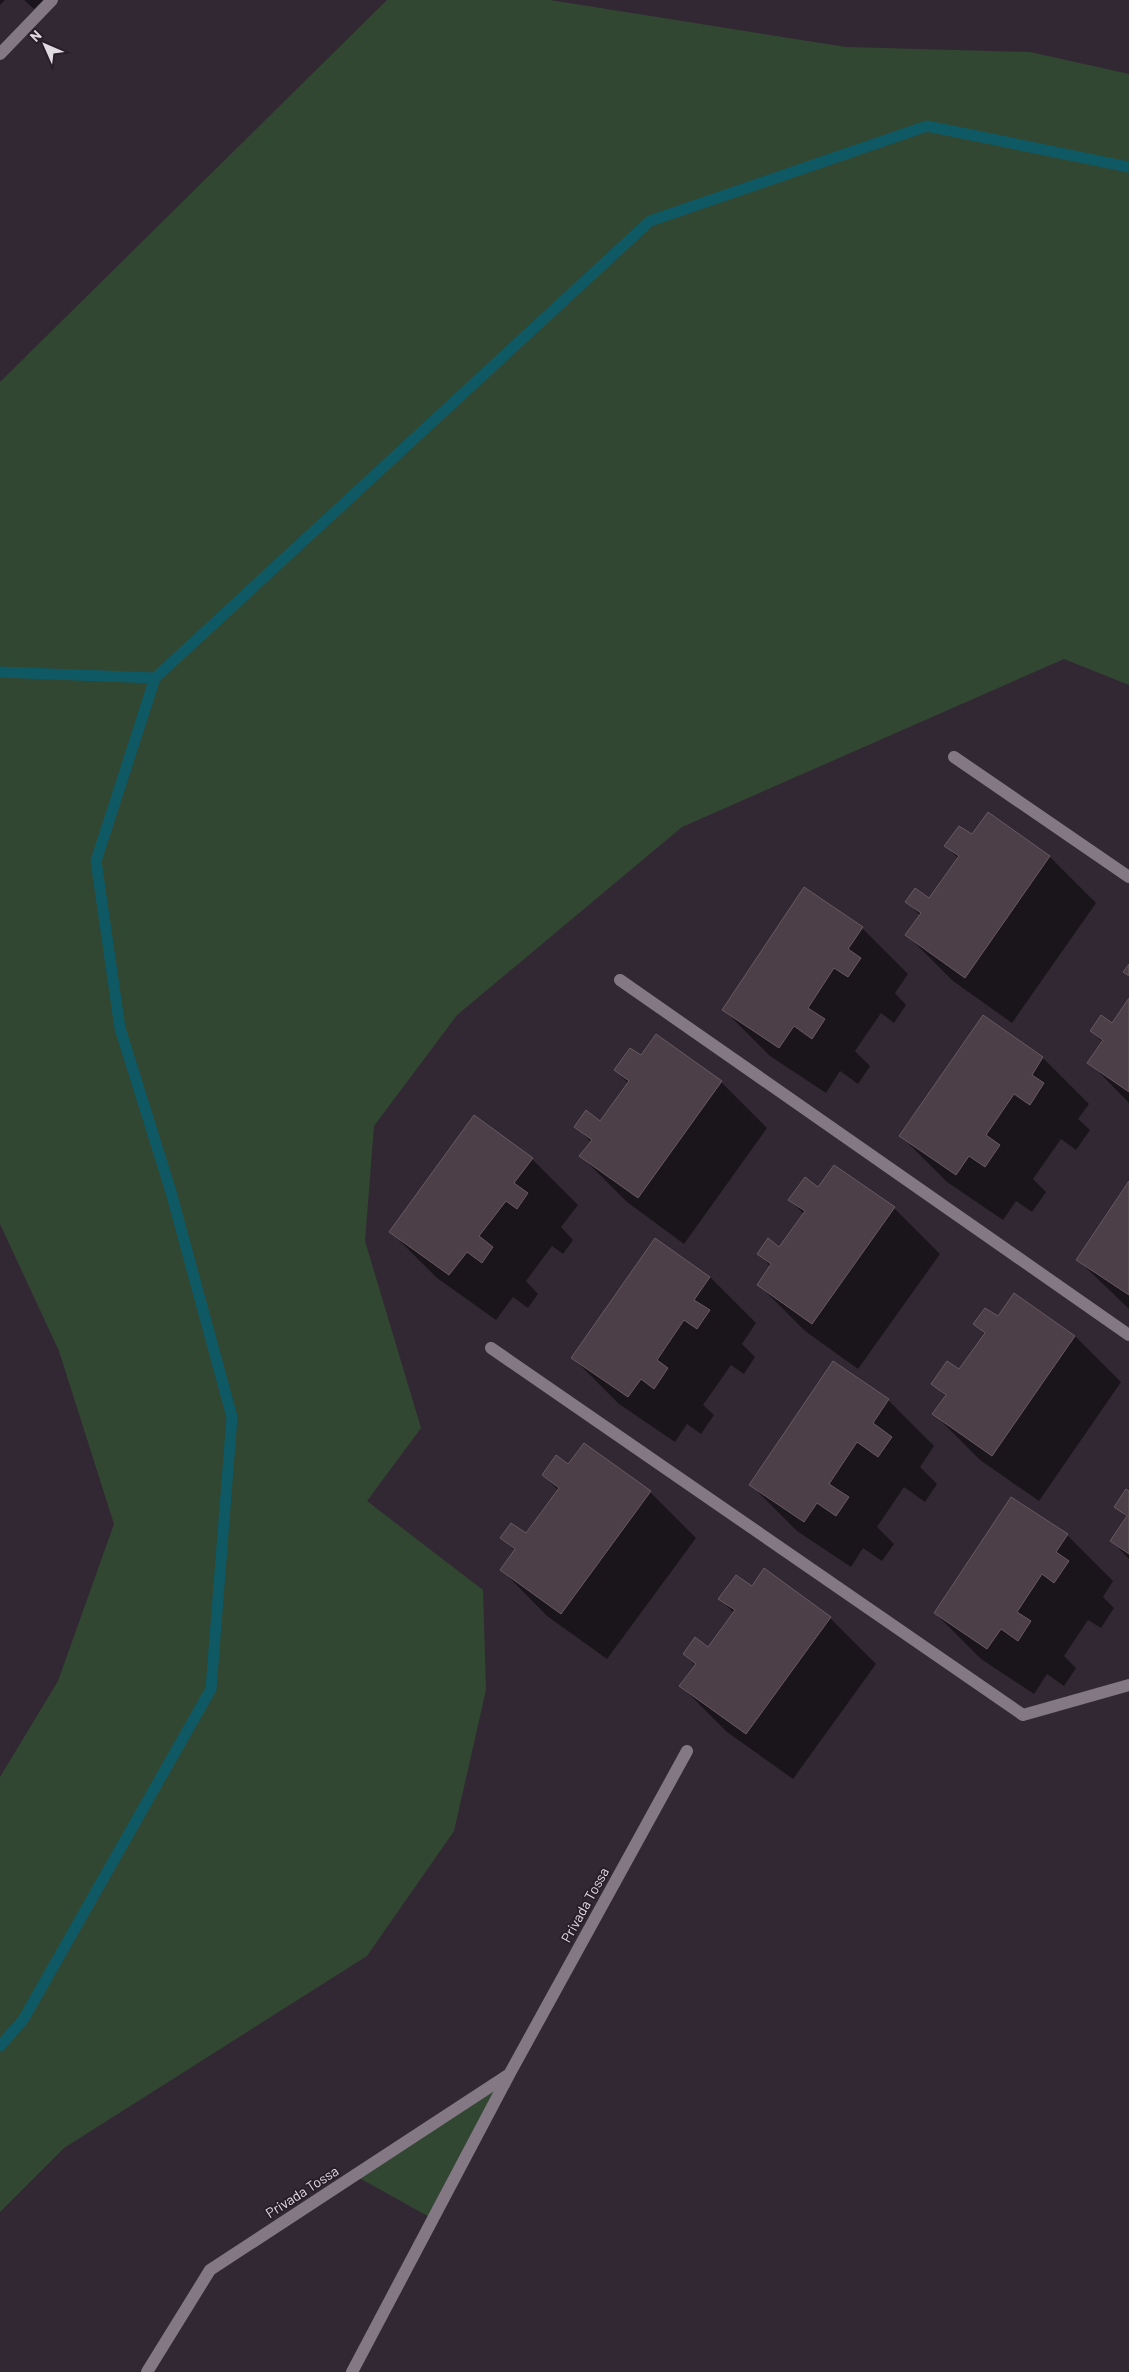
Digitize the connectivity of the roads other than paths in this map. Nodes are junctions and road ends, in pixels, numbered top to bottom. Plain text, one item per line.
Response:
1 (52, 0) edge
2 (0, 54) edge
3 (954, 757) dead end
4 (1129, 877) edge
5 (620, 980) dead end
6 (1129, 1335) edge
7 (491, 1348) dead end
8 (1129, 1685) edge
9 (687, 1752) dead end
10 (510, 2073) junction
11 (147, 2372) edge
12 (352, 2372) edge

1 - 2 street
3 - 4 street
5 - 6 street
7 - 8 street
9 - 10 street, Privada Tossa
10 - 11 street, Privada Tossa
10 - 12 street, Privada Tossa

